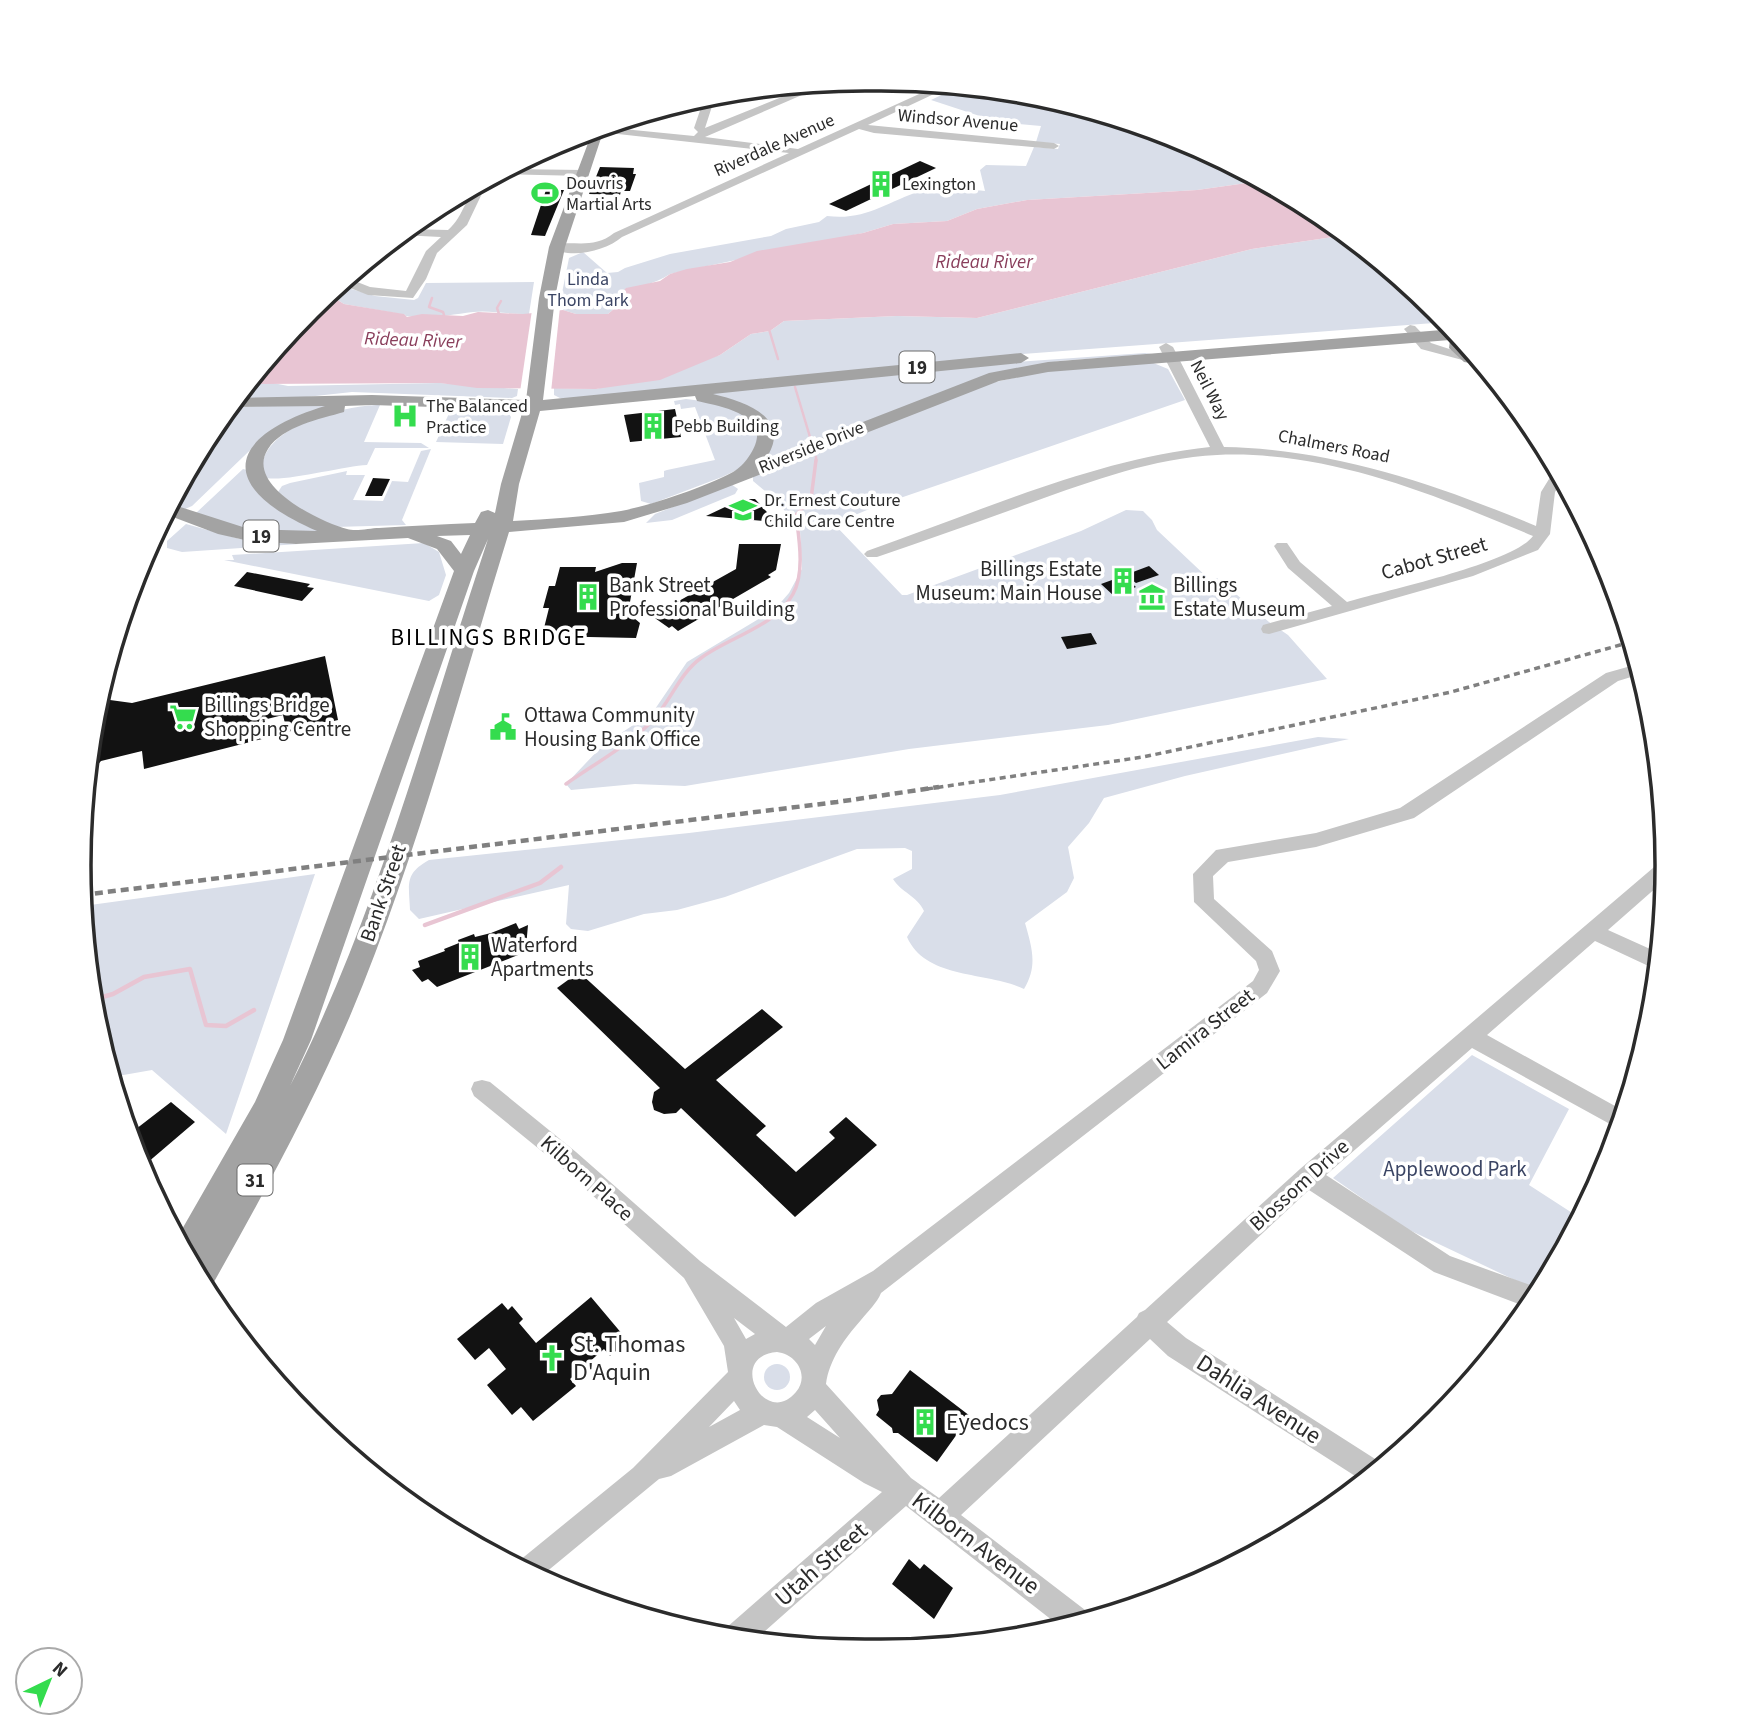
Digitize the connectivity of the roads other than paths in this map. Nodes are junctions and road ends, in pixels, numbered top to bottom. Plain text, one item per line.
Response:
1 (931, 93) edge
2 (797, 95) edge
3 (706, 108) edge
4 (859, 126) junction
5 (621, 131) edge
6 (700, 136) junction
7 (594, 140) edge
8 (1054, 146) dead end
9 (798, 153) junction
10 (521, 172) edge
11 (583, 173) junction
12 (474, 197) edge
13 (419, 233) edge
14 (450, 234) junction
15 (556, 247) junction
16 (353, 285) edge
17 (1438, 328) edge
18 (1414, 333) junction
19 (1443, 334) edge
20 (1169, 352) junction
21 (1464, 357) edge
22 (668, 396) junction
23 (372, 400) junction
24 (535, 401) junction
25 (245, 403) edge
26 (1219, 451) junction
27 (743, 474) junction
28 (1554, 483) edge
29 (510, 484) junction
30 (177, 513) edge
31 (558, 524) junction
32 (502, 527) junction
33 (481, 528) junction
34 (405, 533) junction
35 (1542, 534) junction
36 (358, 536) junction
37 (1282, 545) dead end
38 (872, 554) dead end
39 (493, 556) junction
40 (464, 570) junction
41 (1342, 606) junction
42 (1269, 629) dead end
43 (1630, 672) edge
44 (1655, 878) edge
45 (1592, 931) junction
46 (1649, 958) edge
47 (1470, 1036) junction
48 (482, 1089) dead end
49 (1613, 1116) edge
50 (1308, 1176) junction
51 (191, 1245) edge
52 (205, 1268) edge
53 (691, 1269) junction
54 (882, 1279) junction
55 (1525, 1295) edge
56 (1148, 1321) junction
57 (785, 1340) junction
58 (740, 1372) junction
59 (814, 1380) junction
60 (771, 1413) junction
61 (1366, 1468) edge
62 (642, 1477) junction
63 (905, 1489) junction
64 (940, 1515) junction
65 (534, 1564) edge
66 (1069, 1616) edge
67 (746, 1629) edge

1 - 4 street, Riverdale Avenue
2 - 6 street
3 - 6 street
4 - 8 street, Windsor Avenue
4 - 9 street, Riverdale Avenue
5 - 6 street
6 - 9 street
7 - 11 main road, Bank Street / 31
9 - 15 street, Riverdale Avenue
10 - 11 street
11 - 15 main road, Bank Street / 31
12 - 14 street
13 - 14 street
14 - 16 street
15 - 24 main road, Bank Street / 31
17 - 18 main road, Riverside Drive / 19
18 - 19 main road, Riverside Drive / 19
18 - 20 main road, Riverside Drive / 19
18 - 21 street
20 - 22 main road, Riverside Drive / 19
20 - 26 street, Neil Way
20 - 27 main road, Riverside Drive / 19
22 - 24 main road, Riverside Drive / 19
22 - 27 main road
23 - 24 main road, Riverside Drive / 19
23 - 25 main road, Riverside Drive / 19
23 - 36 main road
24 - 29 main road, Bank Street / 31
26 - 35 street, Chalmers Road
26 - 38 street, Chalmers Road
27 - 31 main road, Riverside Drive / 19
28 - 35 street
29 - 32 main road, Bank Street / 31
29 - 33 main road, Bank Street / 31
30 - 36 main road, Riverside Drive / 19
31 - 32 main road, Riverside Drive / 19
31 - 39 main road
32 - 33 main road, Riverside Drive / 19
32 - 39 main road, Bank Street / 31
33 - 34 main road, Riverside Drive / 19
33 - 40 main road, Bank Street / 31
34 - 36 main road, Riverside Drive / 19
34 - 40 main road
35 - 41 street, Cabot Street
37 - 41 street
39 - 52 main road, Bank Street / 31
40 - 51 main road, Bank Street / 31
41 - 42 street, Cabot Street
43 - 54 street, Lamira Street
44 - 45 street, Blossom Drive
45 - 46 street
45 - 47 street, Blossom Drive
47 - 49 street
47 - 50 street, Blossom Drive
48 - 53 street, Kilborn Place
50 - 55 street
50 - 56 street, Blossom Drive
53 - 57 street, Kilborn Place
53 - 58 street, Kilborn Place
54 - 57 street, Lamira Street
54 - 59 street, Lamira Street
56 - 61 street, Dahlia Avenue
56 - 64 street, Blossom Drive
57 - 58 street
57 - 59 street
58 - 60 street
58 - 62 street
59 - 60 street
59 - 63 street, Kilborn Avenue
60 - 62 street
60 - 63 street, Kilborn Avenue
62 - 65 street
63 - 64 street, Kilborn Avenue
63 - 67 street, Utah Street
64 - 66 street, Kilborn Avenue

